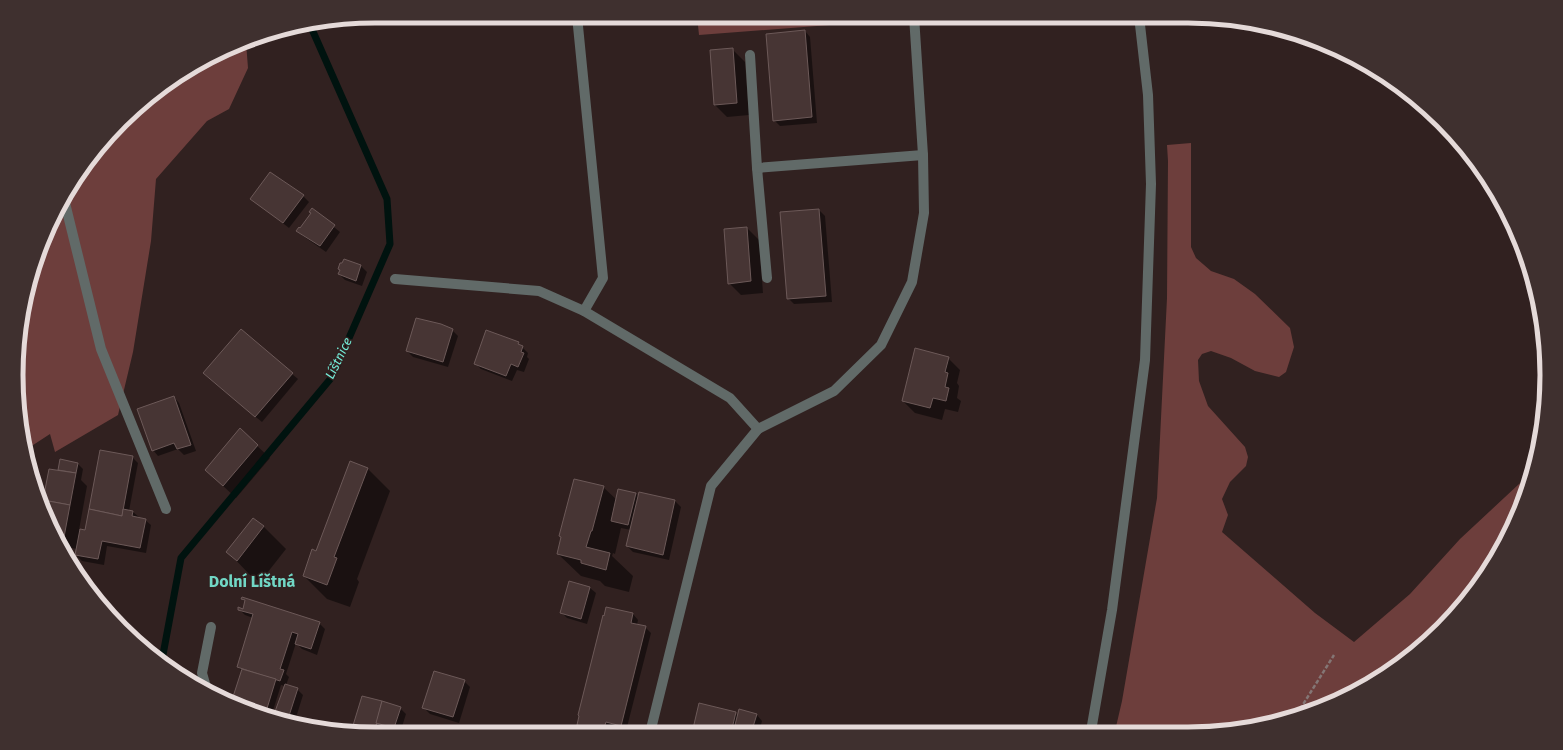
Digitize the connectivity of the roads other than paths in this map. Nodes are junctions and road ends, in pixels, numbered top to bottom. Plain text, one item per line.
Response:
1 (578, 23) edge
2 (914, 23) edge
3 (1140, 23) edge
4 (750, 55) dead end
5 (923, 155) junction
6 (757, 168) junction
7 (66, 207) edge
8 (766, 278) dead end
9 (395, 279) dead end
10 (584, 311) junction
11 (758, 429) junction
12 (166, 509) dead end
13 (211, 627) dead end
14 (205, 683) edge
15 (652, 727) edge
16 (1092, 727) edge

1 - 10 street
2 - 5 street
3 - 16 street
4 - 6 street
5 - 6 street
5 - 11 street
6 - 8 street
7 - 12 street
9 - 10 street
10 - 11 street
11 - 15 street
13 - 14 street

